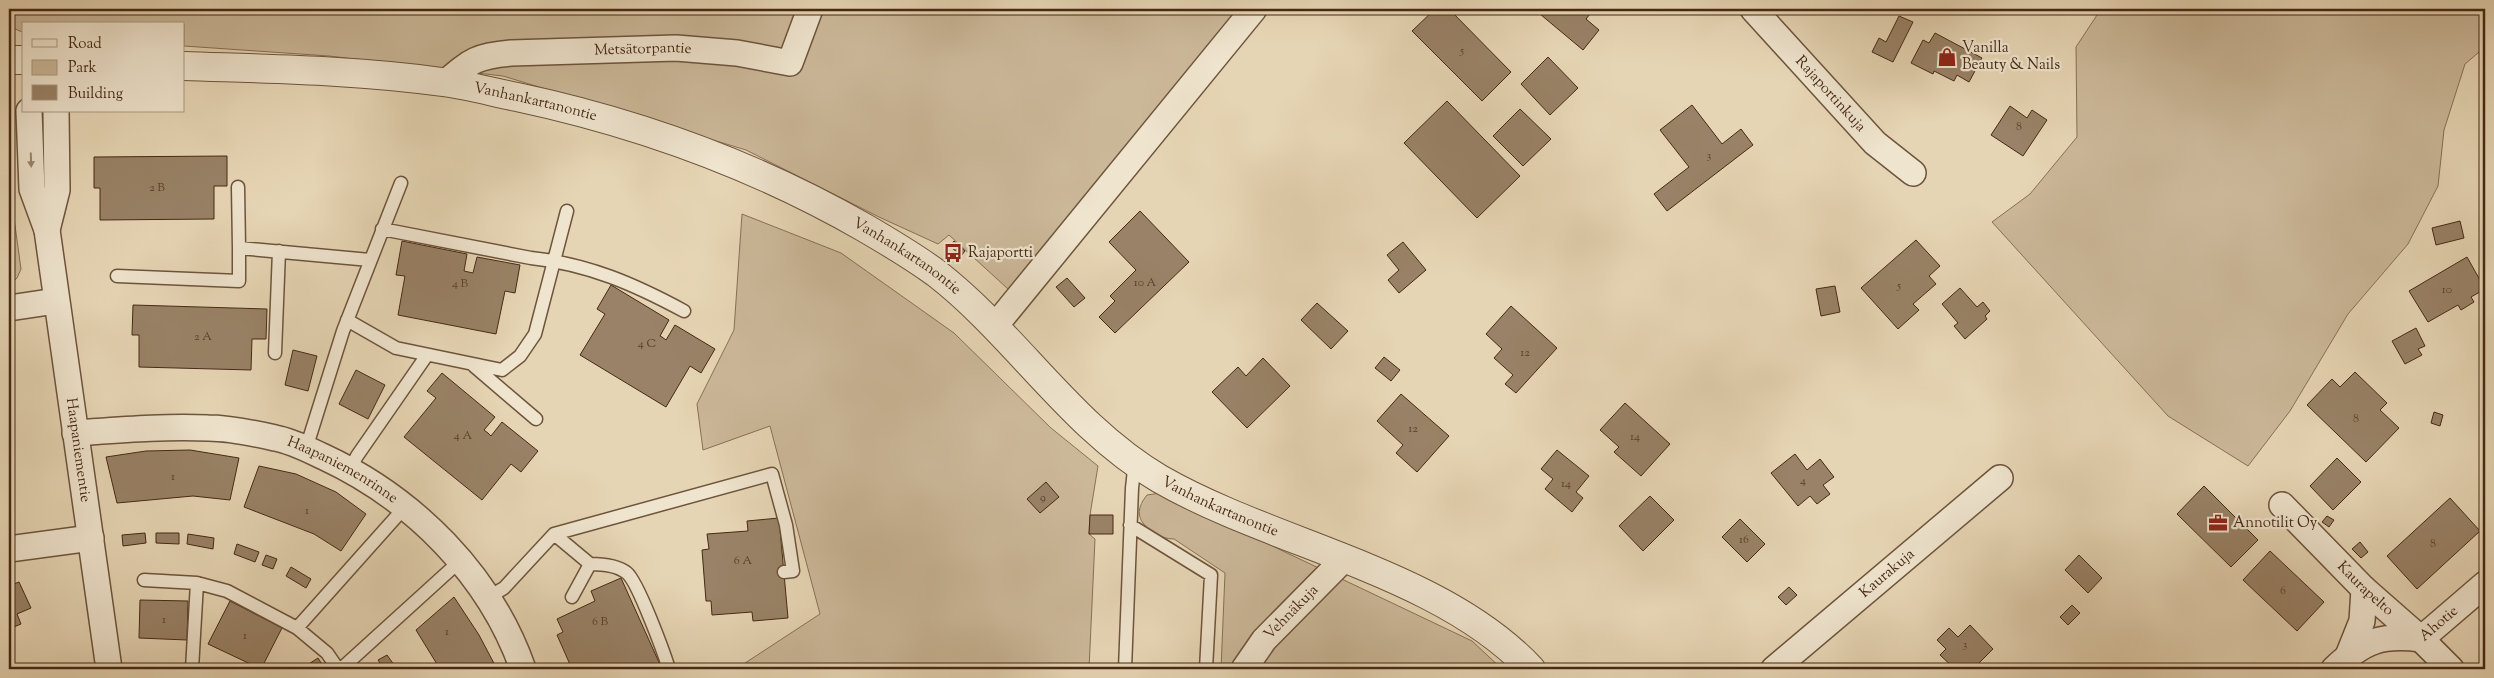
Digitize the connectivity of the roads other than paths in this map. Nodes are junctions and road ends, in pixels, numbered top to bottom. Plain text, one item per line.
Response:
1 (810, 9) edge
2 (1254, 9) edge
3 (1753, 9) edge
4 (9, 60) edge
5 (22, 60) edge
6 (185, 66) edge
7 (446, 82) junction
8 (29, 112) edge
9 (56, 112) edge
10 (1913, 173) dead end
11 (401, 183) dead end
12 (238, 187) dead end
13 (567, 211) dead end
14 (382, 229) junction
15 (47, 230) junction
16 (239, 248) junction
17 (279, 252) junction
18 (370, 260) junction
19 (555, 261) junction
20 (117, 276) dead end
21 (56, 301) junction
22 (9, 308) edge
23 (684, 311) dead end
24 (347, 320) junction
25 (995, 326) junction
26 (274, 353) dead end
27 (427, 355) junction
28 (472, 364) junction
29 (536, 419) dead end
30 (75, 433) junction
31 (304, 448) junction
32 (1135, 461) junction
33 (350, 469) junction
34 (2000, 478) dead end
35 (2282, 505) dead end
36 (405, 507) junction
37 (1130, 525) junction
38 (554, 534) junction
39 (91, 538) junction
40 (9, 550) edge
41 (461, 560) junction
42 (1344, 560) junction
43 (590, 564) junction
44 (784, 572) dead end
45 (144, 580) dead end
46 (197, 583) junction
47 (2485, 584) edge
48 (2364, 589) junction
49 (489, 597) junction
50 (572, 597) dead end
51 (298, 628) junction
52 (2421, 639) junction
53 (2341, 662) edge
54 (109, 669) edge
55 (192, 669) edge
56 (340, 669) edge
57 (523, 669) edge
58 (669, 669) edge
59 (1125, 669) edge
60 (1206, 669) edge
61 (1244, 669) edge
62 (1531, 669) edge
63 (1774, 669) edge
64 (2451, 669) edge

1 - 7 street, Metsätorpantie
2 - 25 street
3 - 10 street, Rajaportinkuja
4 - 5 street
6 - 7 street, Vanhankartanontie
7 - 25 street, Vanhankartanontie
8 -> 15 street, Haapaniementie
9 - 15 street, Haapaniementie
11 - 14 lane
12 - 16 lane
13 - 19 lane
14 - 18 lane
14 - 19 lane
15 - 21 street, Haapaniementie
16 - 17 lane
16 - 20 lane
17 - 18 lane
17 - 26 lane
18 - 24 lane
19 - 23 lane
19 - 28 lane
21 - 22 street
21 - 30 street, Haapaniementie
24 - 27 lane
24 - 31 lane
25 - 32 street, Vanhankartanontie
27 - 28 lane
27 - 33 lane
28 - 29 lane
30 - 31 street, Haapaniemenrinne
30 - 39 street, Haapaniementie
31 - 33 street, Haapaniemenrinne
32 - 37 lane
32 - 42 street, Vanhankartanontie
33 - 36 street, Haapaniemenrinne
34 - 63 street, Kaurakuja
35 - 48 street, Kaurapelto
36 - 41 street, Haapaniemenrinne
36 - 51 lane
37 - 59 lane
37 - 60 lane
38 - 43 lane
38 - 44 lane
38 - 49 lane
39 - 40 street
39 - 54 street, Haapaniementie
41 - 49 street, Haapaniemenrinne
41 - 56 lane
42 - 61 street, Vehnäkuja
42 - 62 street, Vanhankartanontie
43 - 50 lane
43 - 58 lane
45 - 46 lane
46 - 51 lane
46 - 55 lane
47 - 52 street, Ahotie
48 - 52 street, Kaurapelto
48 - 53 street
49 - 57 street, Haapaniemenrinne
51 - 56 lane
52 - 53 street, Ahotie
52 - 64 street, Kaurapelto

